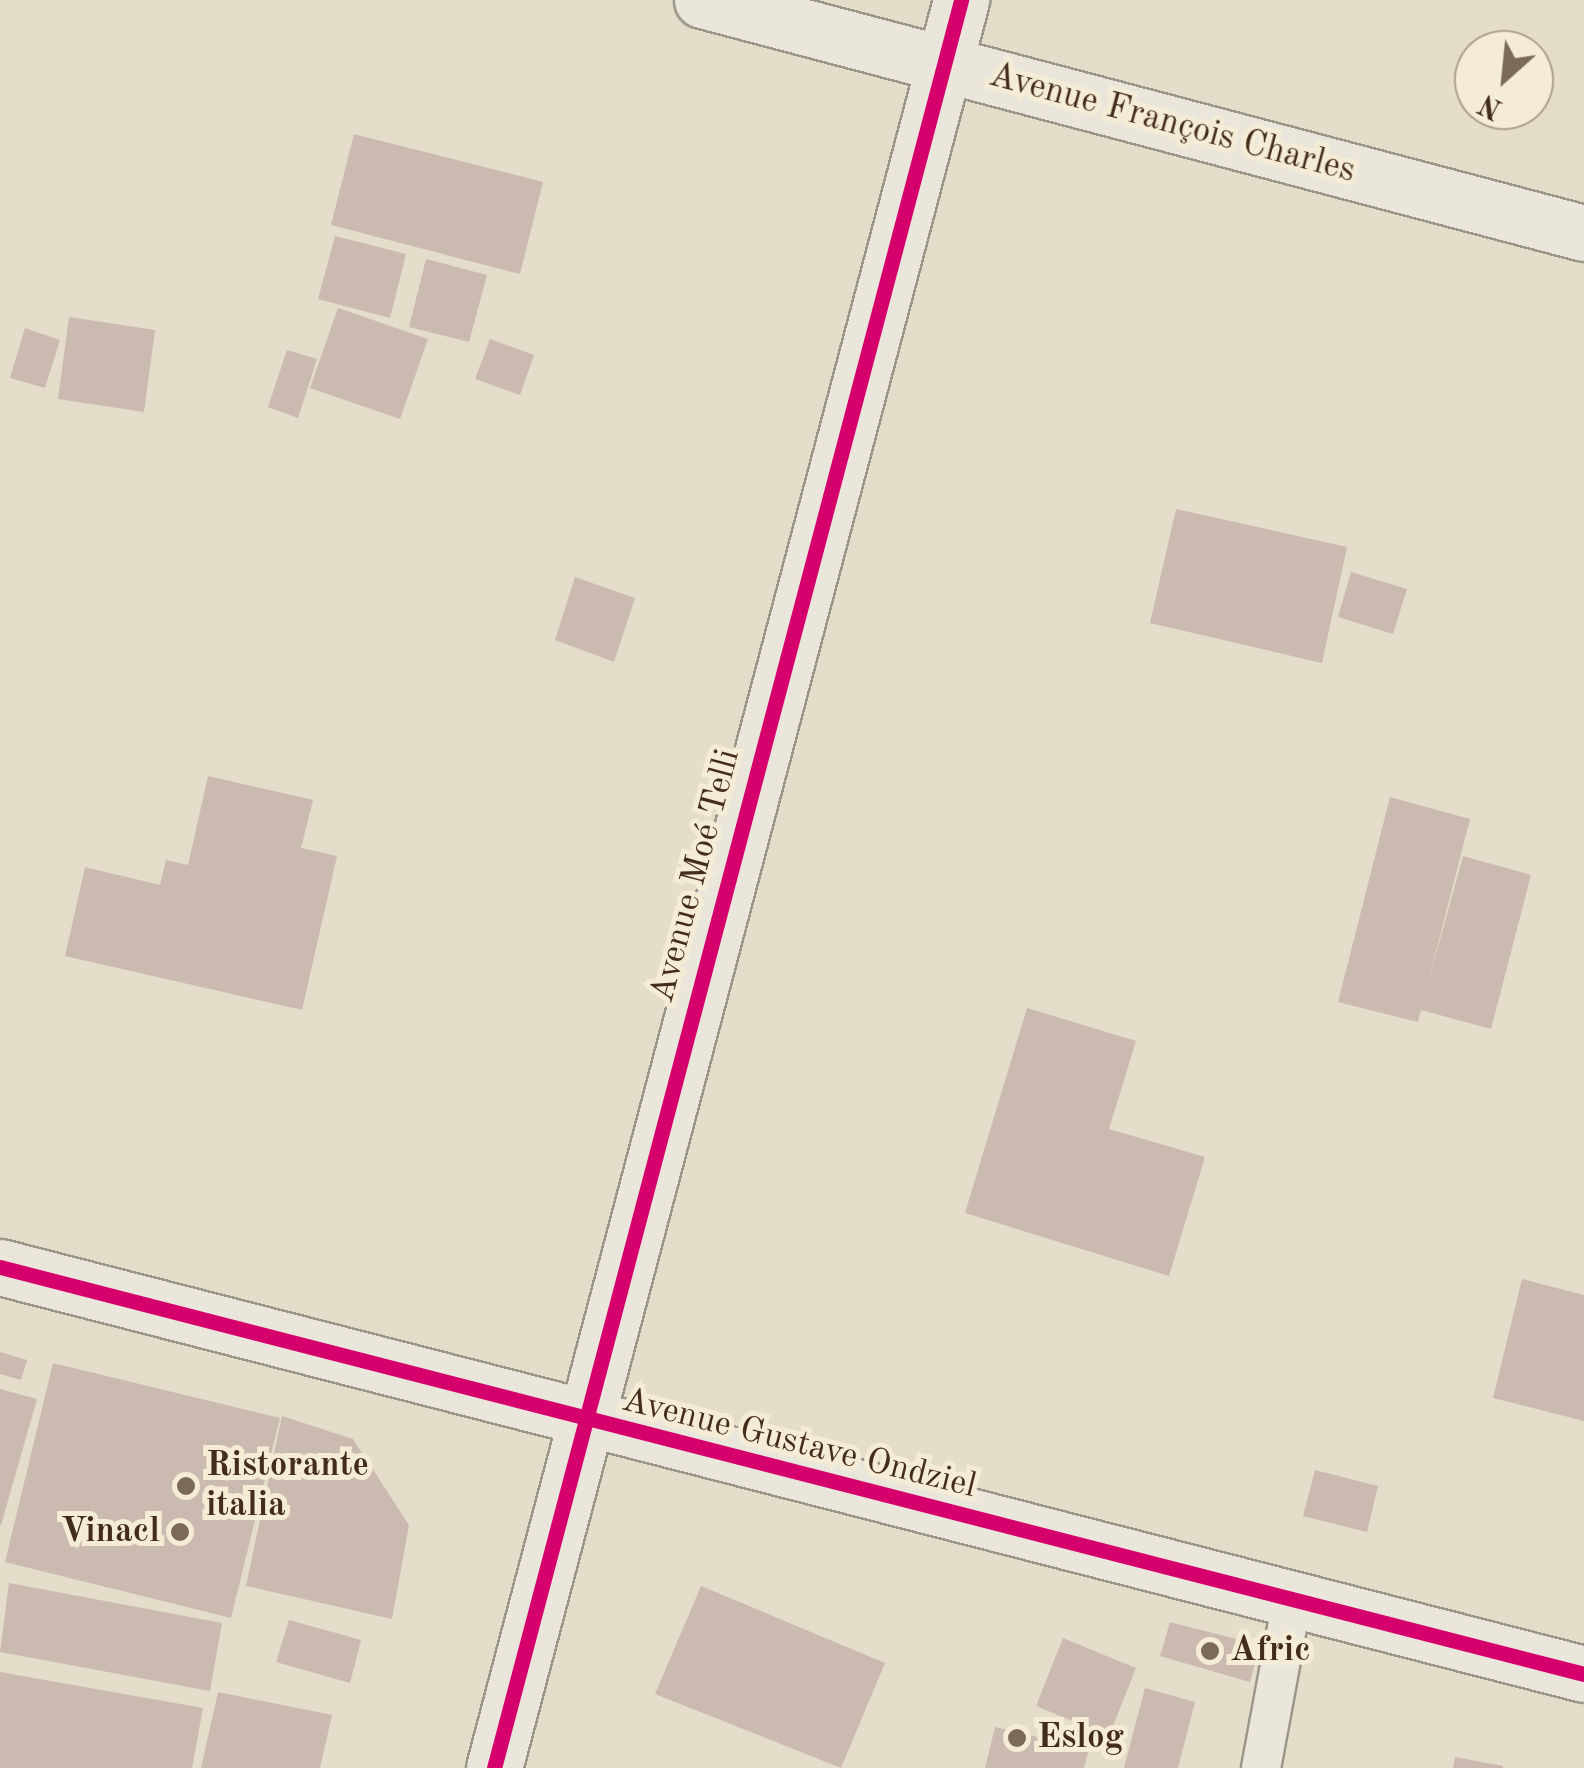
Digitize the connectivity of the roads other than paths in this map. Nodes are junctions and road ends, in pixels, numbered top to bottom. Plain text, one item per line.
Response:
1 (702, 0) edge
2 (961, 0) edge
3 (944, 64) junction
4 (1584, 233) edge
5 (0, 1267) edge
6 (582, 1420) junction
7 (1292, 1600) junction
8 (1584, 1674) edge
9 (494, 1768) edge
10 (1262, 1768) edge

1 - 3 street, Avenue François Charles
2 - 3 street, Avenue Moé Telli
3 - 4 street, Avenue François Charles
3 - 6 street, Avenue Moé Telli
5 - 6 street, Avenue Gustave Ondziel
6 - 7 street, Avenue Gustave Ondziel
6 - 9 street, Avenue Moé Telli
7 - 8 street, Avenue Gustave Ondziel
7 - 10 lane

